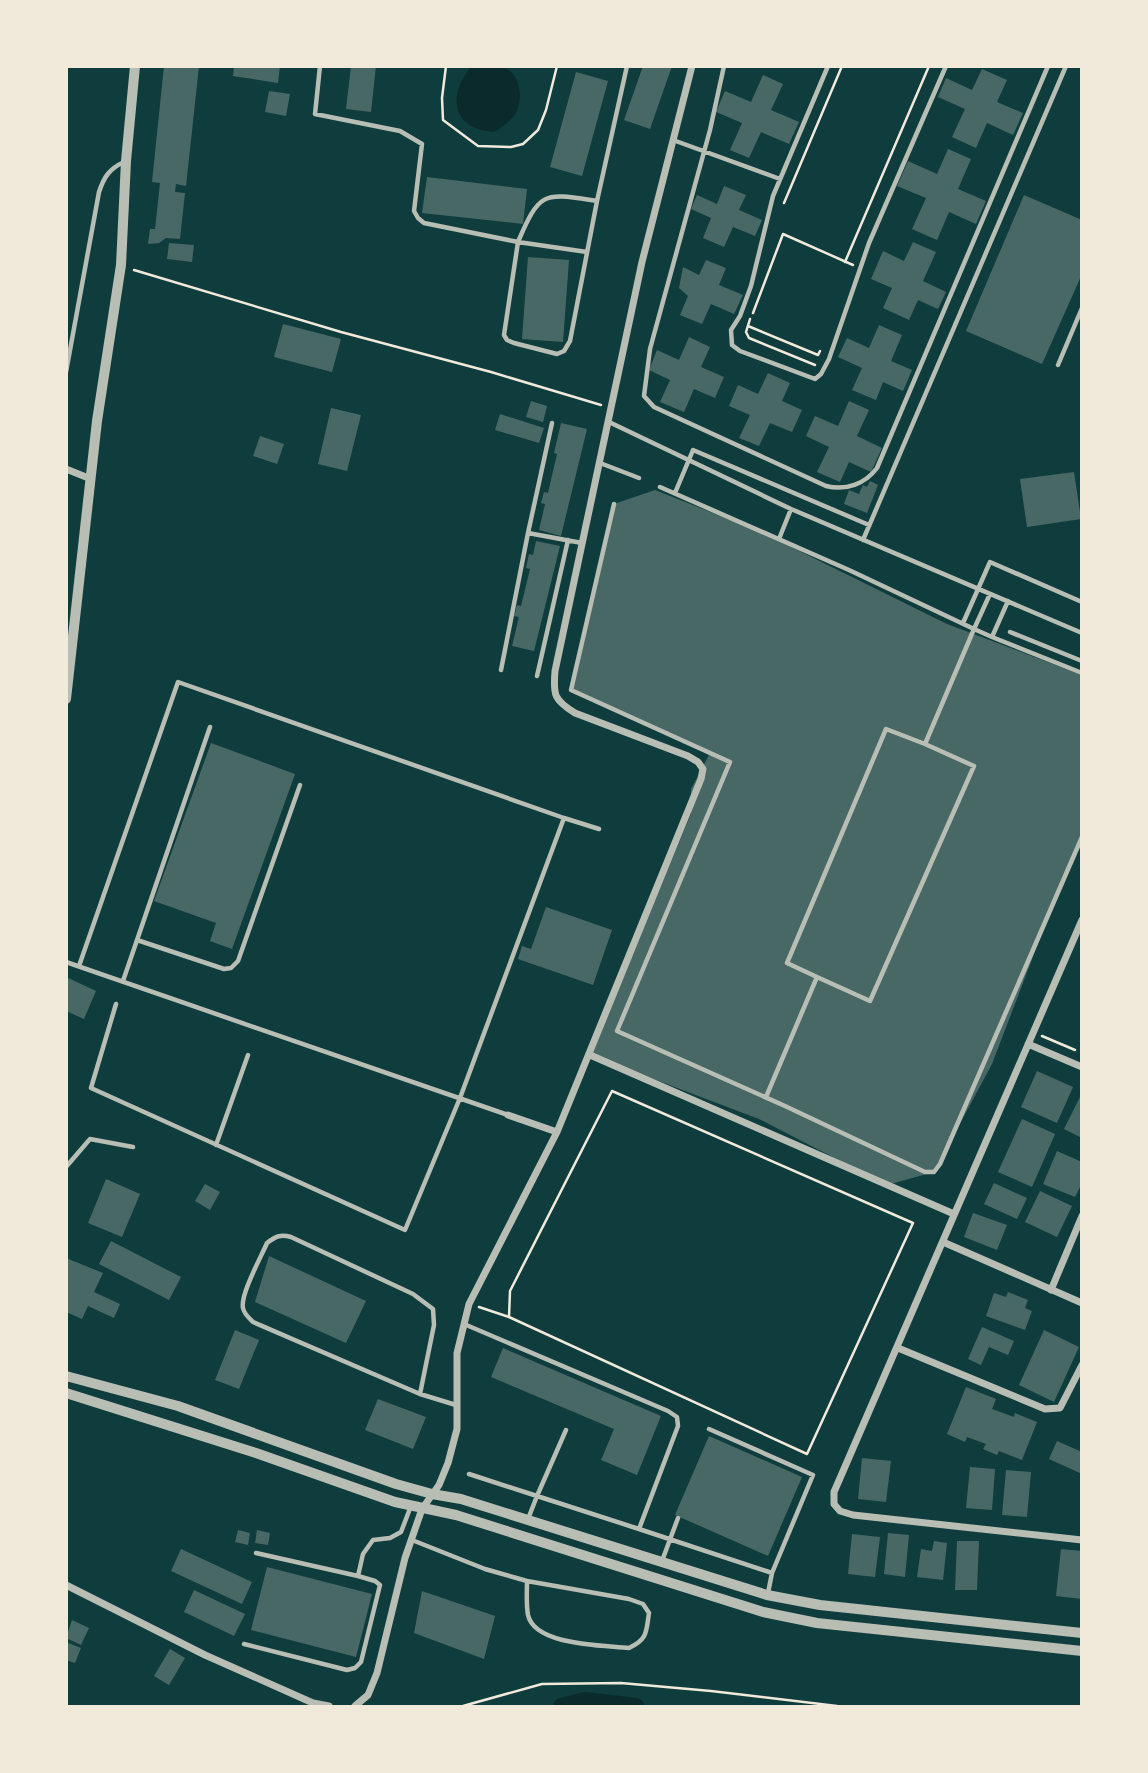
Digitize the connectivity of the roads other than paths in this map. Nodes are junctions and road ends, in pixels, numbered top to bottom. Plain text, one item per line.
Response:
1 (135, 66) edge
2 (320, 66) edge
3 (627, 66) edge
4 (692, 66) edge
5 (724, 66) edge
6 (828, 66) edge
7 (946, 66) edge
8 (1048, 66) edge
9 (1066, 66) edge
10 (673, 140) junction
11 (704, 152) junction
12 (127, 161) junction
13 (780, 179) junction
14 (597, 201) junction
15 (518, 242) junction
16 (587, 252) junction
17 (1082, 308) edge
18 (1058, 365) dead end
19 (66, 372) edge
20 (608, 421) junction
21 (552, 423) dead end
22 (690, 460) junction
23 (600, 463) junction
24 (66, 469) edge
25 (639, 478) dead end
26 (91, 479) junction
27 (660, 487) dead end
28 (675, 494) junction
29 (614, 504) dead end
30 (791, 509) junction
31 (869, 525) junction
32 (528, 533) junction
33 (779, 539) junction
34 (568, 540) junction
35 (863, 540) junction
36 (582, 543) junction
37 (979, 589) junction
38 (990, 594) junction
39 (1008, 601) junction
40 (1082, 602) edge
41 (963, 623) junction
42 (974, 629) junction
43 (1010, 632) dead end
44 (1082, 633) edge
45 (992, 638) junction
46 (69, 644) edge
47 (1082, 661) edge
48 (501, 670) dead end
49 (1082, 673) edge
50 (537, 676) dead end
51 (66, 699) edge
52 (210, 727) dead end
53 (925, 744) junction
54 (300, 785) dead end
55 (564, 818) junction
56 (599, 829) dead end
57 (1082, 837) edge
58 (1082, 920) edge
59 (137, 940) junction
60 (66, 962) edge
61 (79, 966) junction
62 (817, 977) junction
63 (122, 981) junction
64 (116, 1004) dead end
65 (1028, 1044) junction
66 (248, 1055) dead end
67 (590, 1055) junction
68 (1082, 1067) edge
69 (766, 1097) junction
70 (460, 1098) junction
71 (508, 1115) joint
72 (557, 1132) junction
73 (216, 1145) junction
74 (133, 1147) dead end
75 (66, 1167) edge
76 (954, 1214) junction
77 (1082, 1216) edge
78 (943, 1242) junction
79 (1051, 1290) junction
80 (1082, 1303) edge
81 (464, 1324) junction
82 (898, 1348) junction
83 (1082, 1365) edge
84 (66, 1376) edge
85 (66, 1393) edge
86 (420, 1394) junction
87 (456, 1405) junction
88 (709, 1429) dead end
89 (566, 1430) dead end
90 (469, 1474) dead end
91 (432, 1494) junction
92 (537, 1496) junction
93 (417, 1508) junction
94 (678, 1518) dead end
95 (528, 1520) junction
96 (639, 1530) junction
97 (670, 1539) junction
98 (412, 1540) junction
99 (1082, 1540) edge
100 (256, 1553) dead end
101 (662, 1562) junction
102 (772, 1573) junction
103 (358, 1576) junction
104 (527, 1581) junction
105 (66, 1585) edge
106 (767, 1595) junction
107 (1082, 1633) edge
108 (244, 1644) dead end
109 (1082, 1651) edge
110 (329, 1706) edge
111 (358, 1706) edge

1 - 12 street
2 - 15 lane
3 - 14 lane
4 - 10 street
5 - 11 lane
6 - 13 lane
7 - 13 lane
8 - 11 lane
9 - 31 lane
10 - 11 lane
10 - 20 street
11 - 13 lane
12 - 19 lane
12 - 26 street
14 - 15 lane
14 - 16 lane
15 - 16 lane
15 - 16 lane
17 - 18 lane
20 - 22 lane
20 - 23 street
21 - 32 lane
22 - 28 lane
22 - 30 lane
22 - 31 lane
23 - 25 lane
23 - 36 street
24 - 26 street
26 - 46 street
27 - 28 lane
28 - 33 lane
29 - 69 lane
30 - 33 lane
30 - 35 lane
31 - 35 lane
32 - 34 lane
32 - 48 lane
33 - 41 lane
34 - 36 lane
34 - 50 lane
35 - 37 lane
36 - 67 street
37 - 38 lane
37 - 40 lane
37 - 41 lane
38 - 39 lane
38 - 42 lane
39 - 44 lane
39 - 45 lane
41 - 42 lane
42 - 45 lane
42 - 53 lane
43 - 47 lane
45 - 49 lane
46 - 51 street
52 - 59 lane
53 - 62 lane
53 - 62 lane
54 - 59 lane
55 - 56 lane
55 - 61 lane
55 - 70 lane
57 - 69 lane
58 - 65 street
59 - 63 lane
60 - 61 lane
61 - 63 lane
62 - 69 lane
63 - 70 lane
64 - 73 lane
65 - 68 street
65 - 76 street
66 - 73 lane
67 - 72 street
67 - 76 street
70 - 71 lane
70 - 73 lane
71 - 72 street
72 - 81 street
74 - 75 lane
76 - 78 street
77 - 79 street
78 - 79 street
78 - 82 street
79 - 80 street
81 - 87 street
81 - 96 lane
82 - 83 street
82 - 99 street
84 - 91 street
85 - 93 street
86 - 86 lane
86 - 87 lane
87 - 91 street
88 - 102 lane
89 - 92 lane
90 - 92 lane
91 - 93 street
91 - 95 street
92 - 95 lane
92 - 96 lane
93 - 98 street
93 - 103 lane
93 - 109 street
94 - 97 lane
95 - 101 street
96 - 97 lane
97 - 101 lane
97 - 102 lane
98 - 104 lane
98 - 111 street
100 - 103 lane
101 - 106 street
102 - 106 lane
103 - 108 lane
104 - 104 lane
105 - 110 street
106 - 107 street

